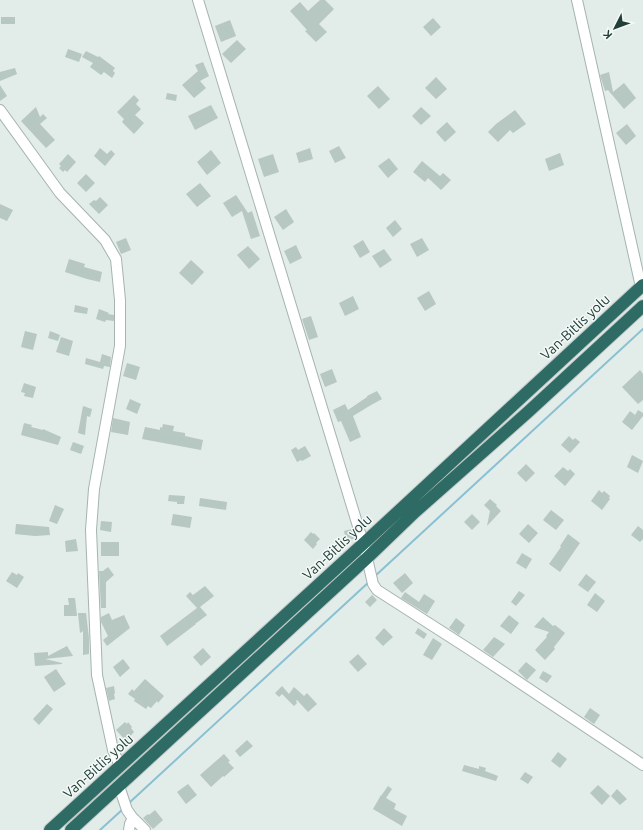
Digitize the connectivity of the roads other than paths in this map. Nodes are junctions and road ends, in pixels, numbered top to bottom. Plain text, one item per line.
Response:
1 (198, 0) edge
2 (577, 0) edge
3 (0, 110) edge
4 (642, 286) edge
5 (643, 306) edge
6 (363, 544) junction
7 (367, 558) junction
8 (643, 765) edge
9 (120, 766) junction
10 (119, 786) junction
11 (130, 815) junction
12 (50, 830) edge
13 (71, 830) edge
14 (129, 830) edge
15 (145, 830) edge

1 - 6 street
2 - 4 street
3 - 9 street
4 - 6 highway, Van-Bitlis yolu
5 - 7 highway, Van-Bitlis yolu
6 - 7 street
6 - 9 highway, Van-Bitlis yolu
7 - 8 street
7 - 10 highway, Van-Bitlis yolu
9 - 12 highway, Van-Bitlis yolu
10 - 11 street
10 - 13 highway, Van-Bitlis yolu
11 - 14 street
11 - 15 street

